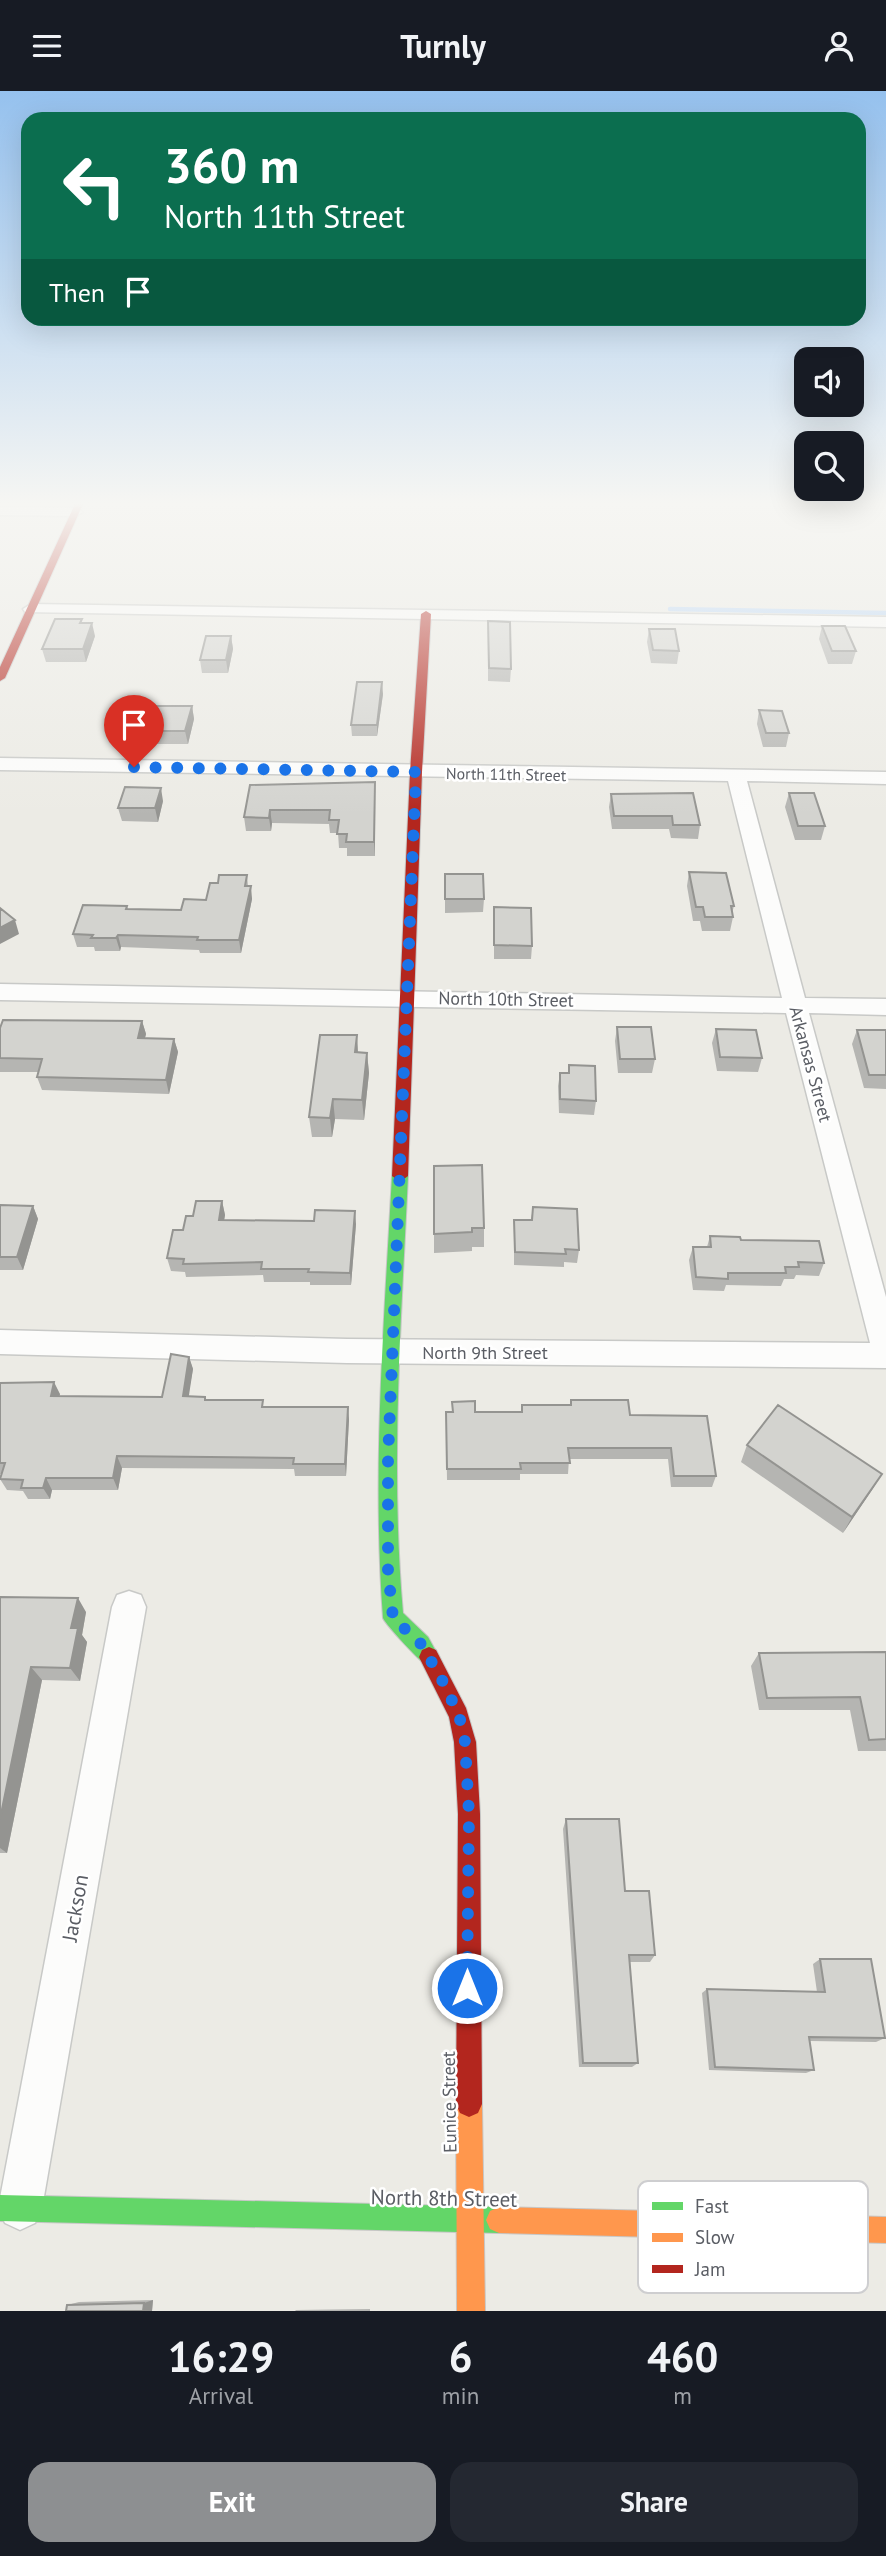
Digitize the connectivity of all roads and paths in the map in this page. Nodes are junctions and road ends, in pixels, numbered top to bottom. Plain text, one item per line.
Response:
1 (31, 609) joint
2 (426, 614) junction
3 (886, 622) edge
4 (1, 675) edge
5 (0, 764) edge
6 (416, 772) junction
7 (736, 776) junction
8 (886, 778) edge
9 (0, 992) edge
10 (408, 997) junction
11 (795, 1006) junction
12 (886, 1007) edge
13 (0, 1342) edge
14 (392, 1351) junction
15 (886, 1354) edge
16 (129, 1607) dead end
17 (10, 2208) edge
18 (470, 2220) junction
19 (638, 2224) edge
20 (868, 2230) edge
21 (886, 2230) edge
22 (471, 2311) edge

1 - 2 street
1 - 4 street
2 - 3 street
2 - 6 street, Eunice Street
5 - 6 street, North 11th Street
6 - 7 street, North 11th Street
6 - 10 street, Eunice Street
7 - 8 street, North 11th Street
7 - 11 street, Arkansas Street
9 - 10 street, North 10th Street
10 - 11 street, North 10th Street
10 - 14 street, Eunice Street
11 - 12 street, North 10th Street
11 - 15 street, Arkansas Street
13 - 14 street, North 9th Street
14 - 15 street, North 9th Street
14 - 18 street, Eunice Street
16 - 17 street, Jackson
17 - 18 street, North 8th Street
18 - 19 street, North 8th Street
18 - 22 street, Eunice Street
20 - 21 street, North 8th Street

